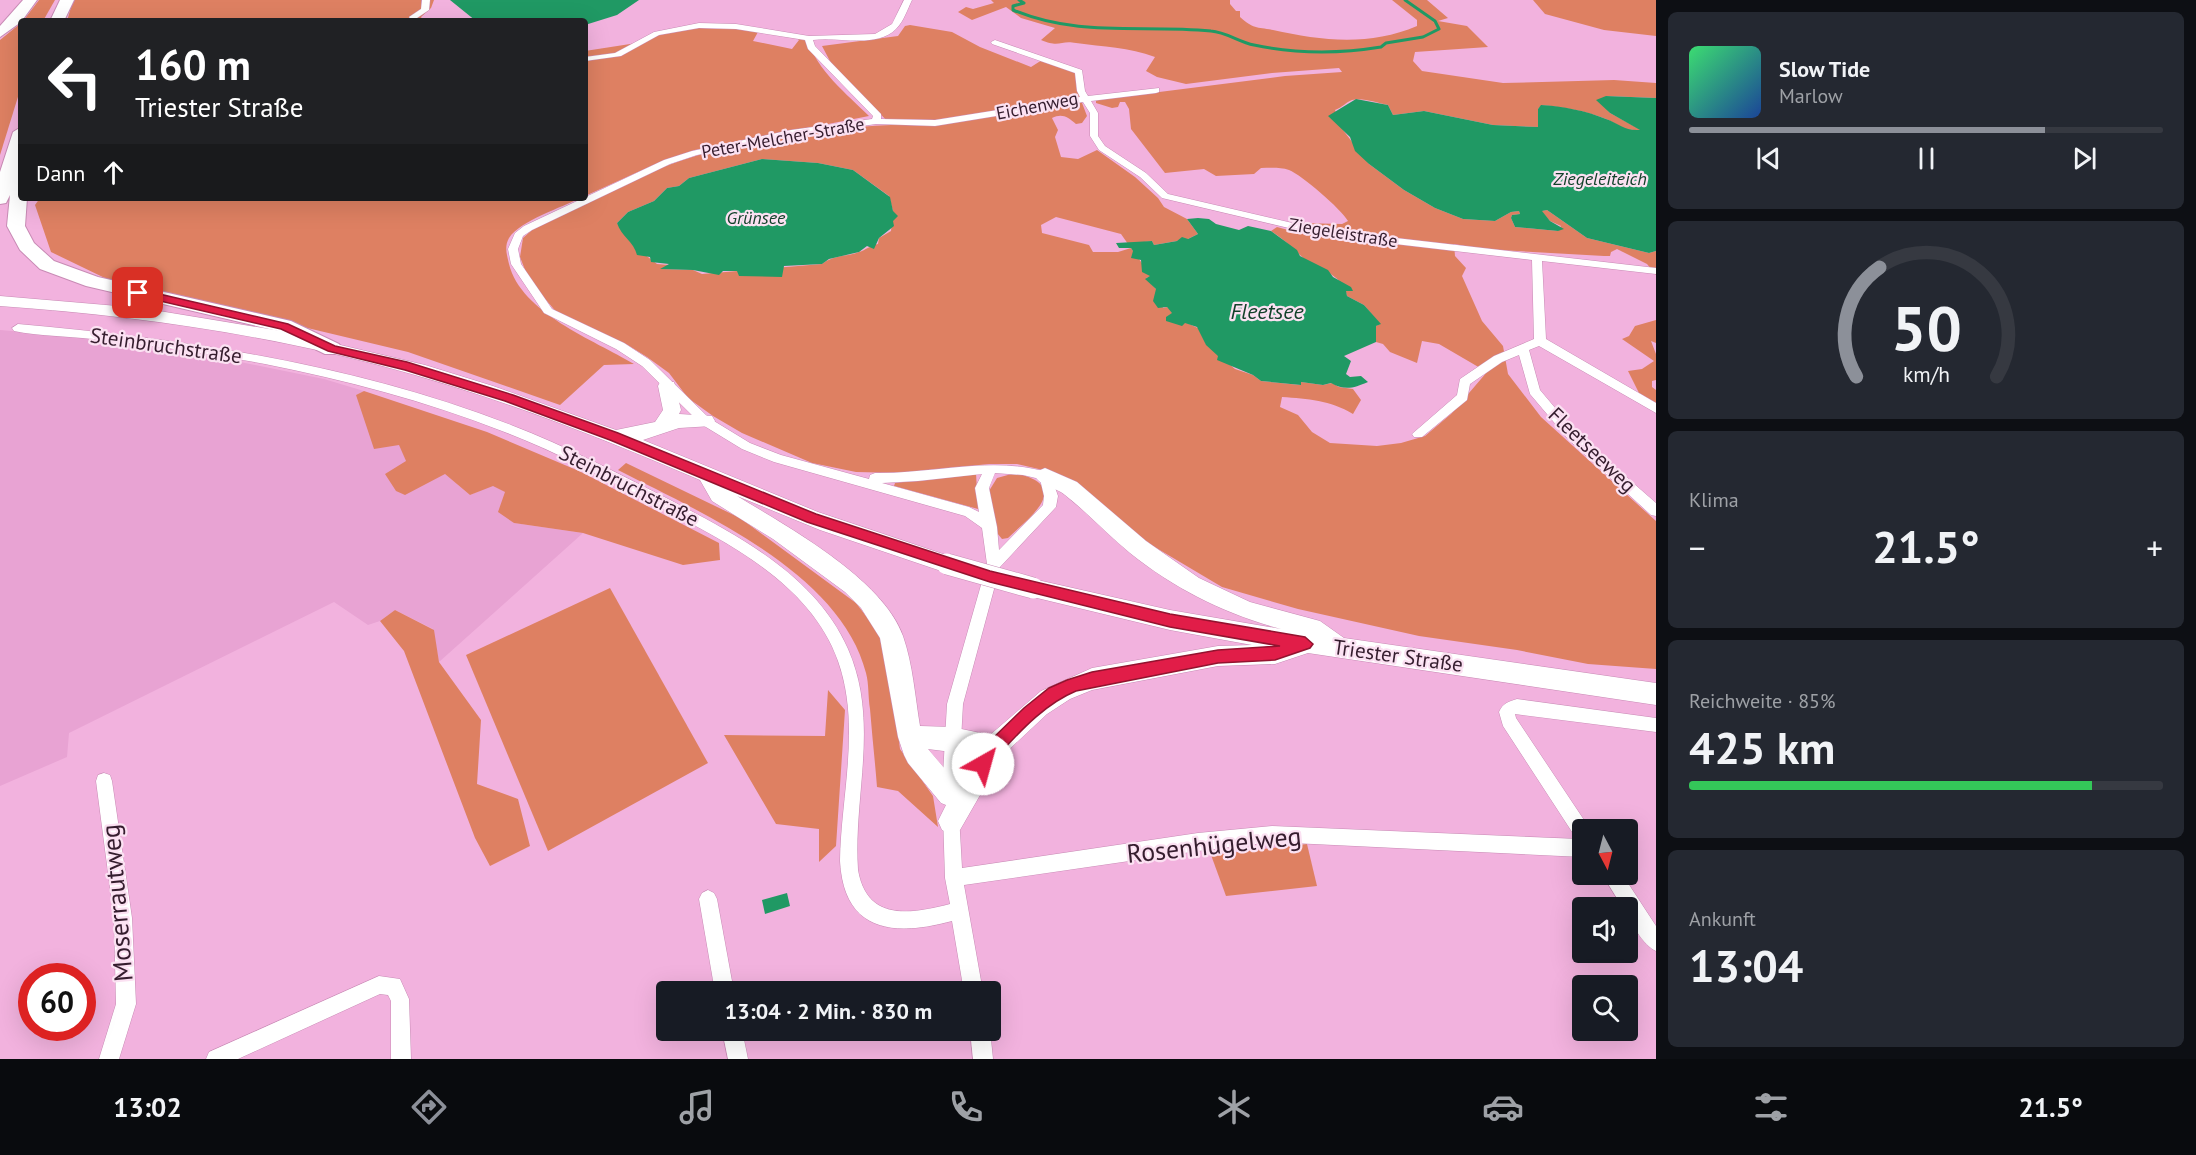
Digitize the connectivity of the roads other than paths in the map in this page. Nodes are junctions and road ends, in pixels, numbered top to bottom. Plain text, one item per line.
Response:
1 (30, 0) edge
2 (67, 0) edge
3 (426, 0) edge
4 (908, 0) edge
5 (58, 18) edge
6 (414, 18) edge
7 (0, 33) edge
8 (809, 38) junction
9 (995, 42) dead end
10 (588, 59) edge
11 (1156, 90) dead end
12 (1086, 99) junction
13 (876, 121) junction
14 (18, 142) edge
15 (0, 199) edge
16 (18, 199) edge
17 (588, 199) edge
18 (583, 201) edge
19 (1537, 259) junction
20 (1656, 271) edge
21 (0, 301) edge
22 (18, 328) dead end
23 (1540, 341) junction
24 (332, 349) junction
25 (1523, 350) junction
26 (667, 386) junction
27 (1656, 409) edge
28 (705, 421) junction
29 (662, 426) junction
30 (1418, 434) dead end
31 (614, 436) junction
32 (991, 468) junction
33 (707, 475) junction
34 (1045, 476) junction
35 (846, 477) junction
36 (1656, 511) edge
37 (990, 527) junction
38 (994, 564) junction
39 (1305, 644) junction
40 (1340, 649) junction
41 (1656, 694) edge
42 (1656, 725) edge
43 (910, 737) junction
44 (952, 739) junction
45 (994, 747) junction
46 (104, 781) dead end
47 (950, 794) junction
48 (1574, 819) edge
49 (951, 821) junction
50 (1572, 848) edge
51 (954, 878) junction
52 (1618, 885) edge
53 (708, 899) dead end
54 (959, 910) junction
55 (1656, 942) edge
56 (723, 981) edge
57 (972, 981) edge
58 (734, 1041) edge
59 (981, 1041) edge
60 (109, 1059) edge
61 (216, 1059) edge
62 (401, 1059) edge
63 (738, 1059) edge
64 (983, 1059) edge

1 - 7 highway
2 - 5 highway
3 - 6 street
4 - 8 street
8 - 10 street
8 - 13 street, Peter-Melcher-Straße
9 - 12 street, Eichenweg
11 - 12 street
12 - 13 street, Eichenweg
12 - 19 street, Ziegeleistraße
13 - 17 street, Peter-Melcher-Straße
14 - 15 highway
16 - 24 highway
18 - 26 street, Peter-Melcher-Straße
19 - 20 street, Ziegeleistraße
19 - 23 street
21 - 24 main road, Triester Straße
22 - 54 street, Steinbruchstraße
23 - 25 street
23 - 27 street
24 - 31 main road, Triester Straße
25 - 30 street
25 - 36 street, Fleetseeweg
26 - 28 street, Peter-Melcher-Straße
26 - 29 main road
28 - 29 main road
28 - 35 street, Peter-Melcher-Straße
29 - 31 main road
31 - 33 main road, Triester Straße
32 - 34 street, Peter-Melcher-Straße
32 - 35 street, Peter-Melcher-Straße
32 - 37 street
33 - 39 main road, Triester Straße, bridge
33 - 43 main road
34 - 38 street
34 - 40 main road
35 - 37 street, Peter-Melcher-Straße
37 - 38 street
38 - 44 street
39 - 40 main road, Triester Straße
39 - 45 main road
40 - 41 main road, Triester Straße
42 - 48 street
43 - 44 main road
43 - 47 main road
44 - 45 main road
44 - 47 street
45 - 49 main road
46 - 60 street, Moserrautweg
47 - 49 street
49 - 51 street
50 - 51 street, Rosenhügelweg
51 - 54 street
52 - 55 street
53 - 56 street
54 - 57 street
58 - 63 street
59 - 64 street
61 - 62 street

